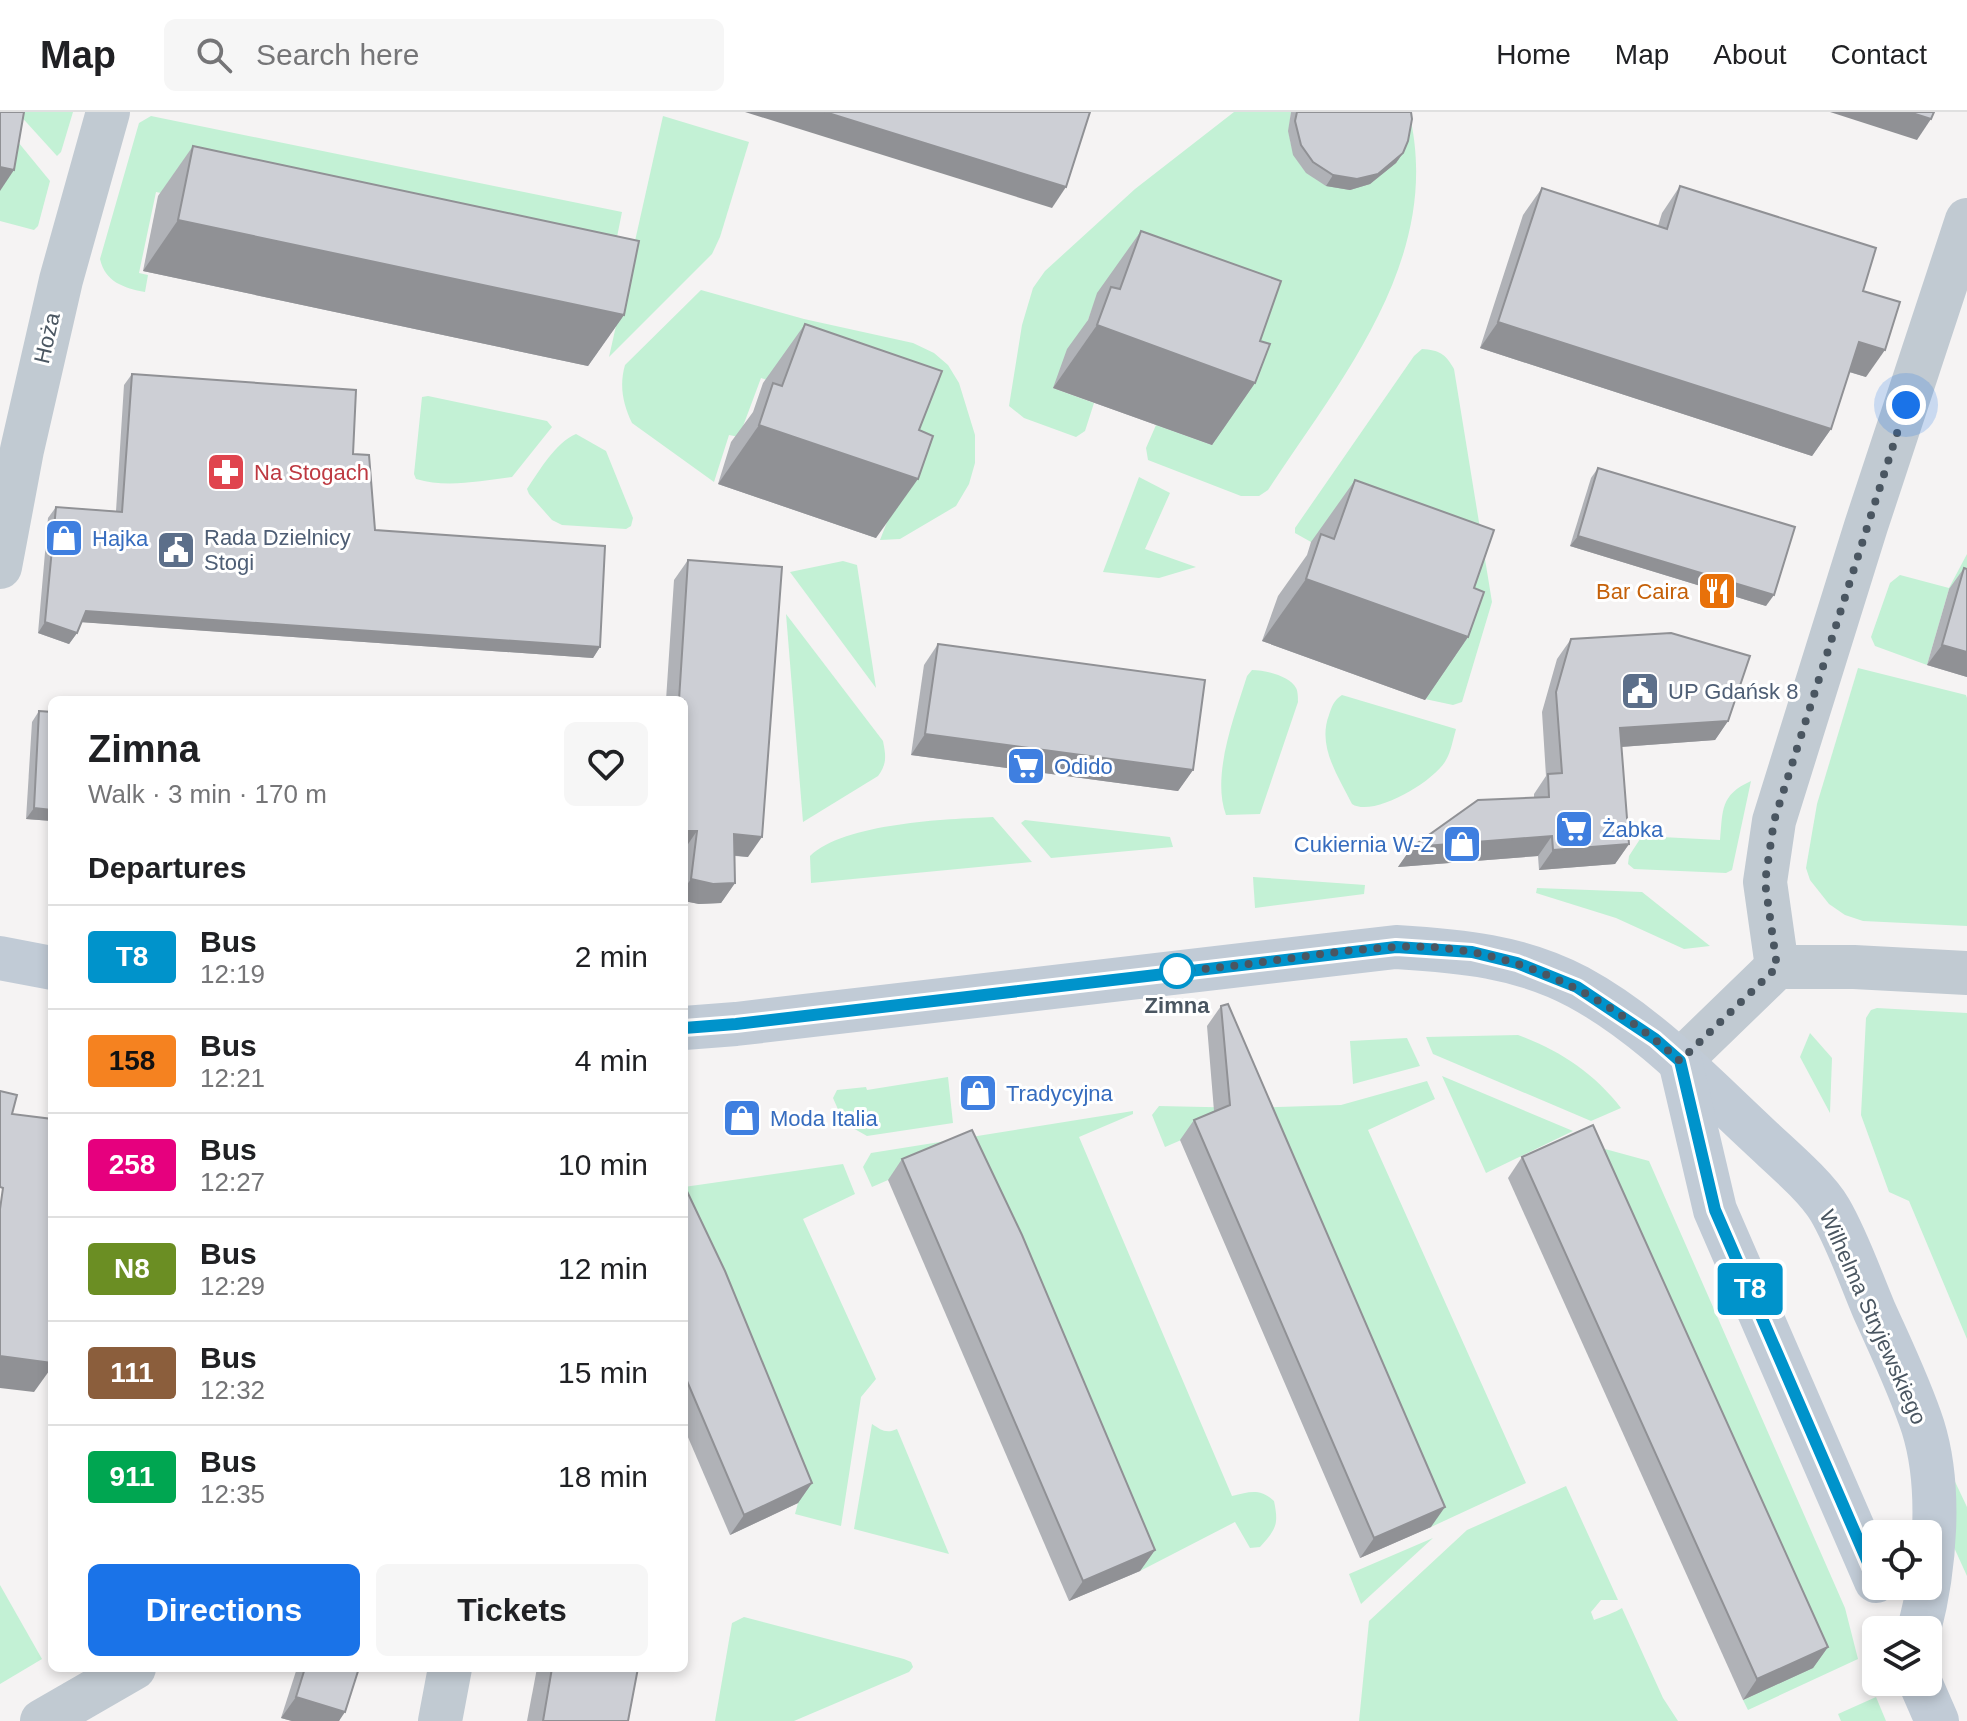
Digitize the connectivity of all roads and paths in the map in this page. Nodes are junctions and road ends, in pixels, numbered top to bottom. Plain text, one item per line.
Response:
1 (108, 112) edge
2 (1967, 220) edge
3 (0, 567) edge
4 (0, 958) edge
5 (48, 967) edge
6 (1777, 967) junction
7 (1967, 973) edge
8 (688, 1028) edge
9 (1680, 1061) junction
10 (1862, 1548) edge
11 (1923, 1616) edge
12 (127, 1672) edge
13 (449, 1672) edge
14 (1926, 1696) edge
15 (42, 1721) edge
16 (440, 1721) edge
17 (1937, 1721) edge

1 - 3 street, Hoża
2 - 6 street
4 - 5 street
6 - 7 street
6 - 9 street
8 - 9 street, Wilhelma Stryjewskiego
9 - 10 street
9 - 11 street, Wilhelma Stryjewskiego
12 - 15 street
13 - 16 street
14 - 17 street

